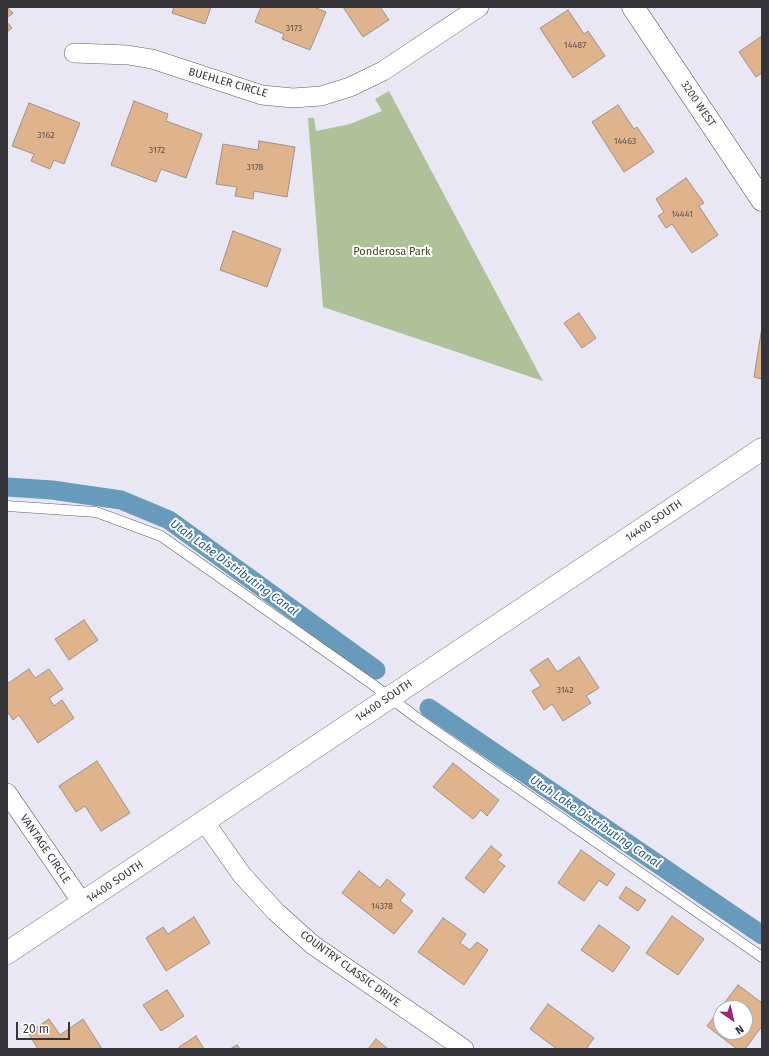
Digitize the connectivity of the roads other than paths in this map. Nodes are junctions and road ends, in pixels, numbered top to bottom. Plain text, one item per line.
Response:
1 (479, 7) edge
2 (633, 7) edge
3 (74, 54) dead end
4 (762, 200) edge
5 (762, 449) edge
6 (7, 506) edge
7 (389, 697) junction
8 (7, 794) edge
9 (204, 821) junction
10 (83, 904) junction
11 (7, 953) edge
12 (762, 957) edge
13 (464, 1049) edge

1 - 3 street, BUEHLER CIRCLE
2 - 4 street, 3200 WEST
5 - 7 street, 14400 SOUTH
6 - 7 lane
7 - 9 street, 14400 SOUTH
7 - 12 lane
8 - 10 street, VANTAGE CIRCLE
9 - 10 street, 14400 SOUTH
9 - 13 street, COUNTRY CLASSIC DRIVE
10 - 11 street, 14400 SOUTH

